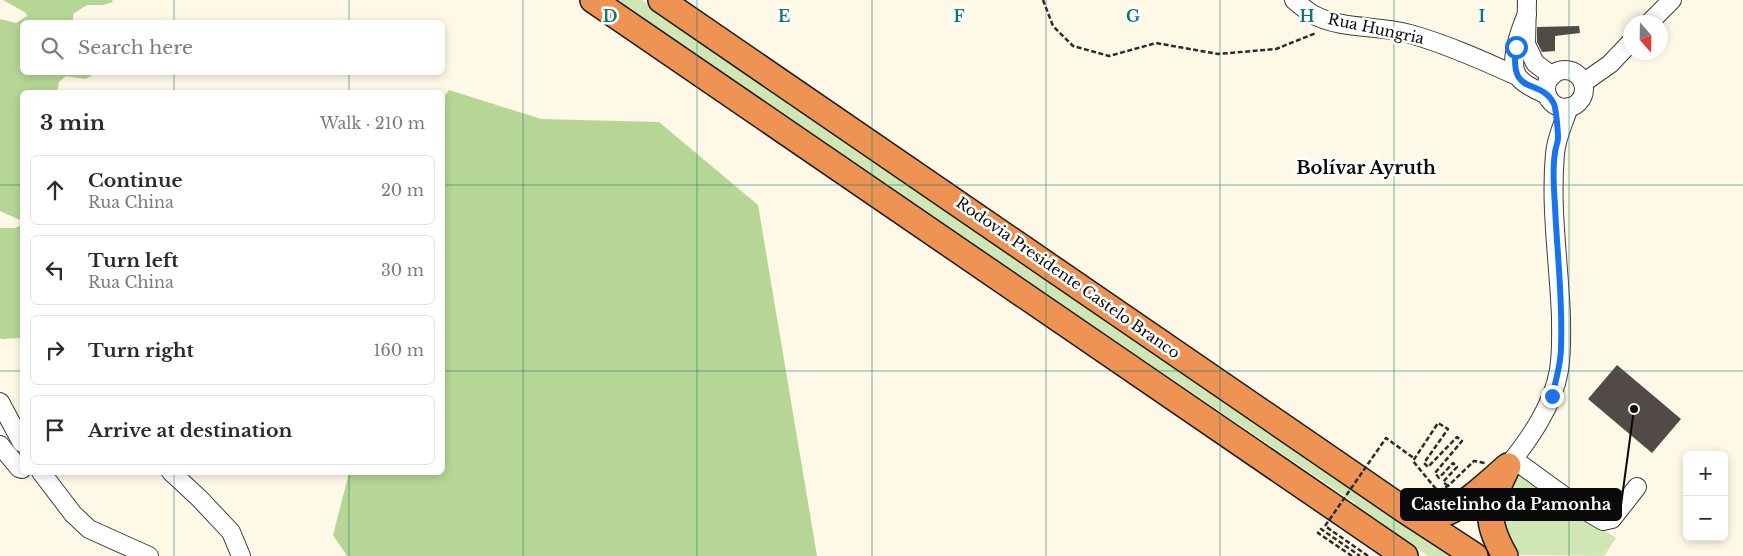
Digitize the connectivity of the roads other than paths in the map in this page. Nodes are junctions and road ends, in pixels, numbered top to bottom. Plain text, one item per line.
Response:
1 (593, 0) edge
2 (661, 0) edge
3 (1294, 0) edge
4 (1672, 0) edge
5 (1527, 7) edge
6 (1657, 15) edge
7 (1623, 50) edge
8 (1517, 76) junction
9 (1552, 76) junction
10 (1583, 82) junction
11 (1557, 102) junction
12 (0, 402) edge
13 (20, 440) edge
14 (0, 445) edge
15 (1511, 463) junction
16 (20, 468) edge
17 (43, 475) edge
18 (174, 475) edge
19 (1637, 487) dead end
20 (1403, 509) junction
21 (149, 556) edge
22 (240, 556) edge
23 (1405, 556) edge
24 (1475, 556) edge
25 (1505, 556) edge

1 - 23 highway
2 - 20 highway, Rodovia Presidente Castelo Branco
3 - 8 street, Rua Hungria
4 - 6 street
5 - 8 street
5 - 9 street
7 - 10 street
8 - 11 street, Rua Hungria
9 - 10 street
9 - 11 street
10 - 11 street
11 - 15 street
12 - 13 street
14 - 16 street
15 - 19 street
15 - 20 highway
15 - 25 highway
17 - 21 street
18 - 22 street
20 - 24 highway, Rodovia Presidente Castelo Branco

